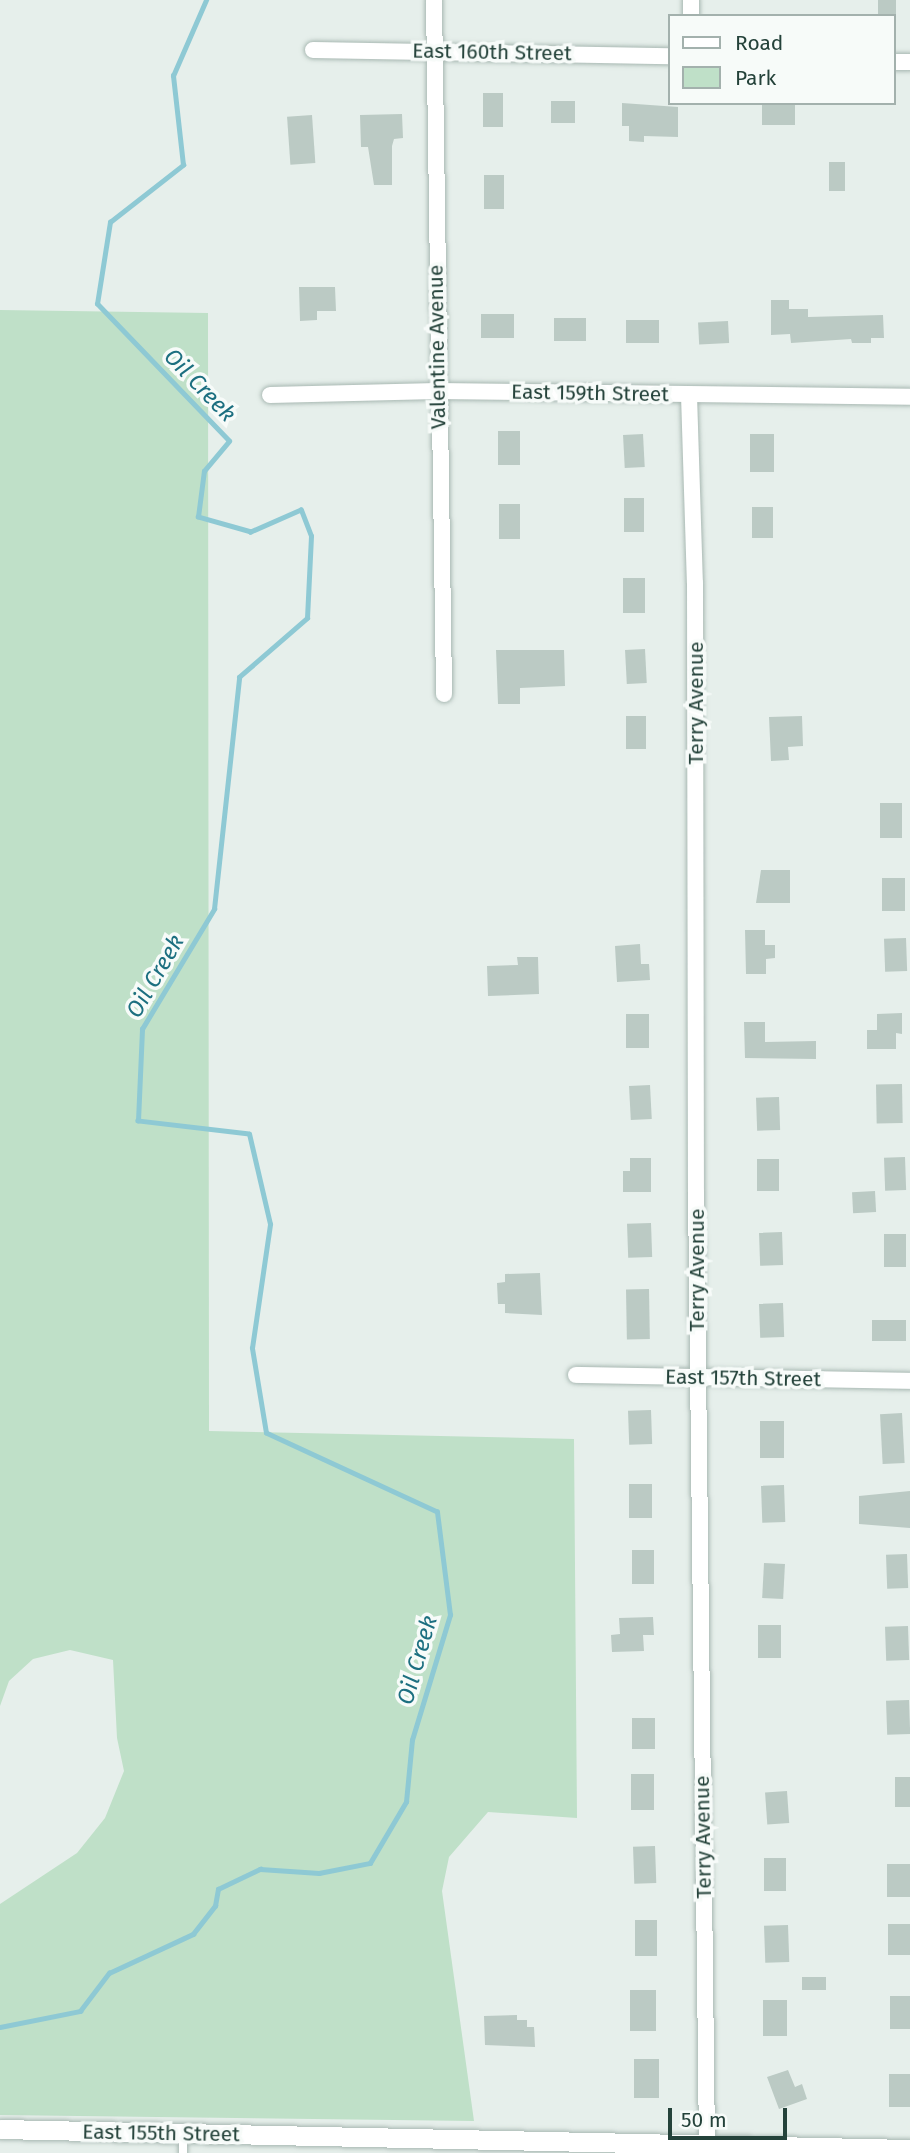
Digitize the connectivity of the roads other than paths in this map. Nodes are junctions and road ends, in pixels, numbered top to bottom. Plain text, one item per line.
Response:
1 (434, 0) edge
2 (313, 50) dead end
3 (435, 50) junction
4 (668, 56) edge
5 (437, 391) junction
6 (270, 395) dead end
7 (689, 395) junction
8 (910, 397) edge
9 (444, 694) dead end
10 (576, 1375) dead end
11 (698, 1377) junction
12 (910, 1381) edge
13 (2, 2129) edge
14 (183, 2133) junction
15 (707, 2146) junction
16 (644, 2149) edge
17 (910, 2149) edge
18 (183, 2153) edge

1 - 3 street, Valentine Avenue
2 - 3 street, East 160th Street
3 - 4 street, East 160th Street
3 - 5 street, Valentine Avenue
5 - 6 street, East 159th Street
5 - 7 street, East 159th Street
5 - 9 street, Valentine Avenue
7 - 8 street, East 159th Street
7 - 11 street, Terry Avenue
10 - 11 street, East 157th Street
11 - 12 street, East 157th Street
11 - 15 street, Terry Avenue
13 - 14 street, East 155th Street
14 - 16 street, East 155th Street
14 - 18 lane
15 - 16 street, East 155th Street
15 - 17 street, East 155th Street

